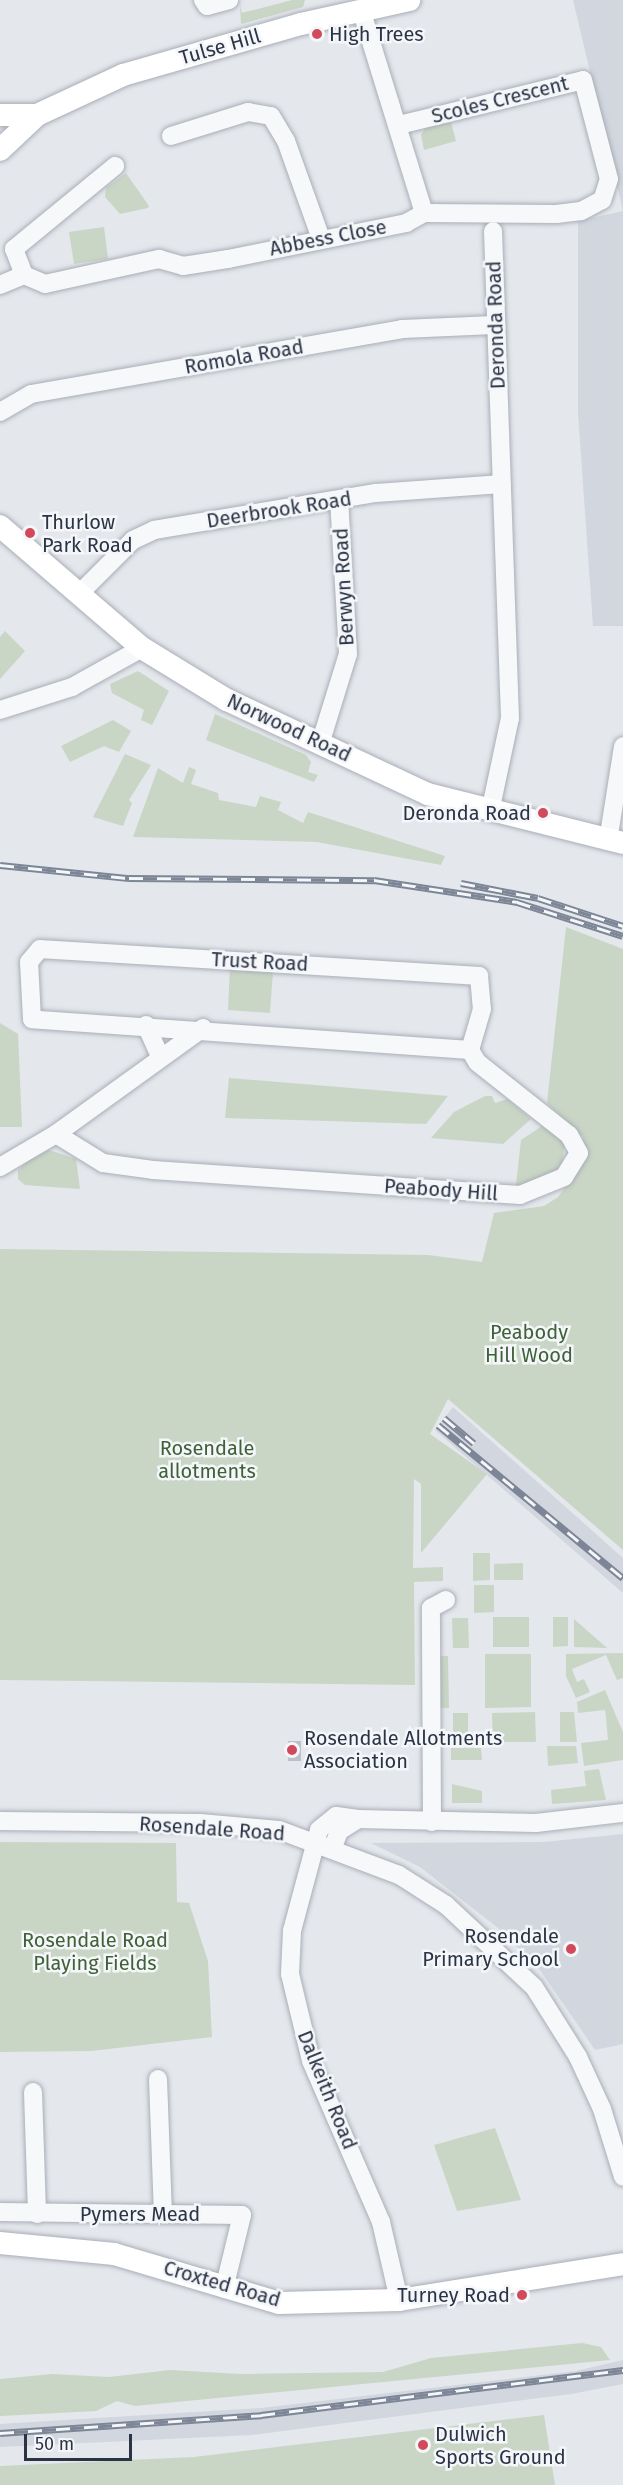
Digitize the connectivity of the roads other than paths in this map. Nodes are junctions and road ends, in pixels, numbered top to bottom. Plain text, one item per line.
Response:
1 (229, 0) edge
2 (409, 0) edge
3 (205, 3) edge
4 (333, 8) edge
5 (361, 10) junction
6 (0, 115) edge
7 (37, 115) junction
8 (399, 125) junction
9 (171, 136) dead end
10 (0, 150) edge
11 (115, 166) dead end
12 (424, 213) junction
13 (493, 231) dead end
14 (321, 239) junction
15 (24, 275) junction
16 (0, 285) edge
17 (494, 325) junction
18 (0, 412) edge
19 (502, 484) junction
20 (339, 500) junction
21 (0, 526) edge
22 (80, 594) junction
23 (142, 648) junction
24 (0, 710) edge
25 (321, 741) junction
26 (623, 746) edge
27 (490, 812) junction
28 (616, 842) edge
29 (146, 1025) junction
30 (203, 1028) junction
31 (471, 1050) junction
32 (161, 1058) junction
33 (56, 1134) junction
34 (0, 1167) edge
35 (446, 1600) dead end
36 (623, 1814) edge
37 (358, 1819) junction
38 (0, 1821) edge
39 (432, 1822) junction
40 (316, 1840) junction
41 (333, 1847) junction
42 (158, 2079) dead end
43 (33, 2092) dead end
44 (623, 2176) edge
45 (0, 2212) edge
46 (37, 2214) junction
47 (163, 2214) junction
48 (0, 2243) edge
49 (623, 2264) edge
50 (224, 2289) junction
51 (399, 2301) junction

1 - 3 street
2 - 5 main road, Tulse Hill
4 - 5 main road, Tulse Hill
4 - 7 main road, Tulse Hill
5 - 8 street
6 - 7 main road, Tulse Hill
7 - 10 main road, Tulse Hill
8 - 12 street
8 - 12 street, Scoles Crescent
9 - 14 street
11 - 15 street
12 - 14 street, Abbess Close
13 - 17 street, Deronda Road
14 - 15 street, Abbess Close
15 - 16 street
17 - 18 street, Romola Road
17 - 19 street, Deronda Road
19 - 20 street, Deerbrook Road
19 - 27 street, Deronda Road
20 - 22 street, Deerbrook Road
20 - 25 street, Berwyn Road
21 - 22 main road, Norwood Road
22 - 23 main road, Norwood Road
23 - 24 street
23 - 25 main road, Norwood Road
25 - 27 main road, Norwood Road
26 - 28 street
27 - 28 main road, Norwood Road
29 - 30 street
29 - 31 street, Trust Road
29 - 32 street
30 - 31 street
30 - 32 street
31 - 33 street, Peabody Hill
32 - 33 street
33 - 34 street
35 - 39 street
36 - 39 street
37 - 39 street
37 - 40 street
37 - 41 street
38 - 40 street, Rosendale Road
40 - 41 street, Rosendale Road
40 - 51 street, Dalkeith Road
41 - 44 street
42 - 47 street
43 - 46 street
45 - 46 street, Pymers Mead
46 - 47 street, Pymers Mead
47 - 50 street, Pymers Mead
48 - 50 main road, Croxted Road
49 - 51 main road, Croxted Road
50 - 51 main road, Croxted Road

